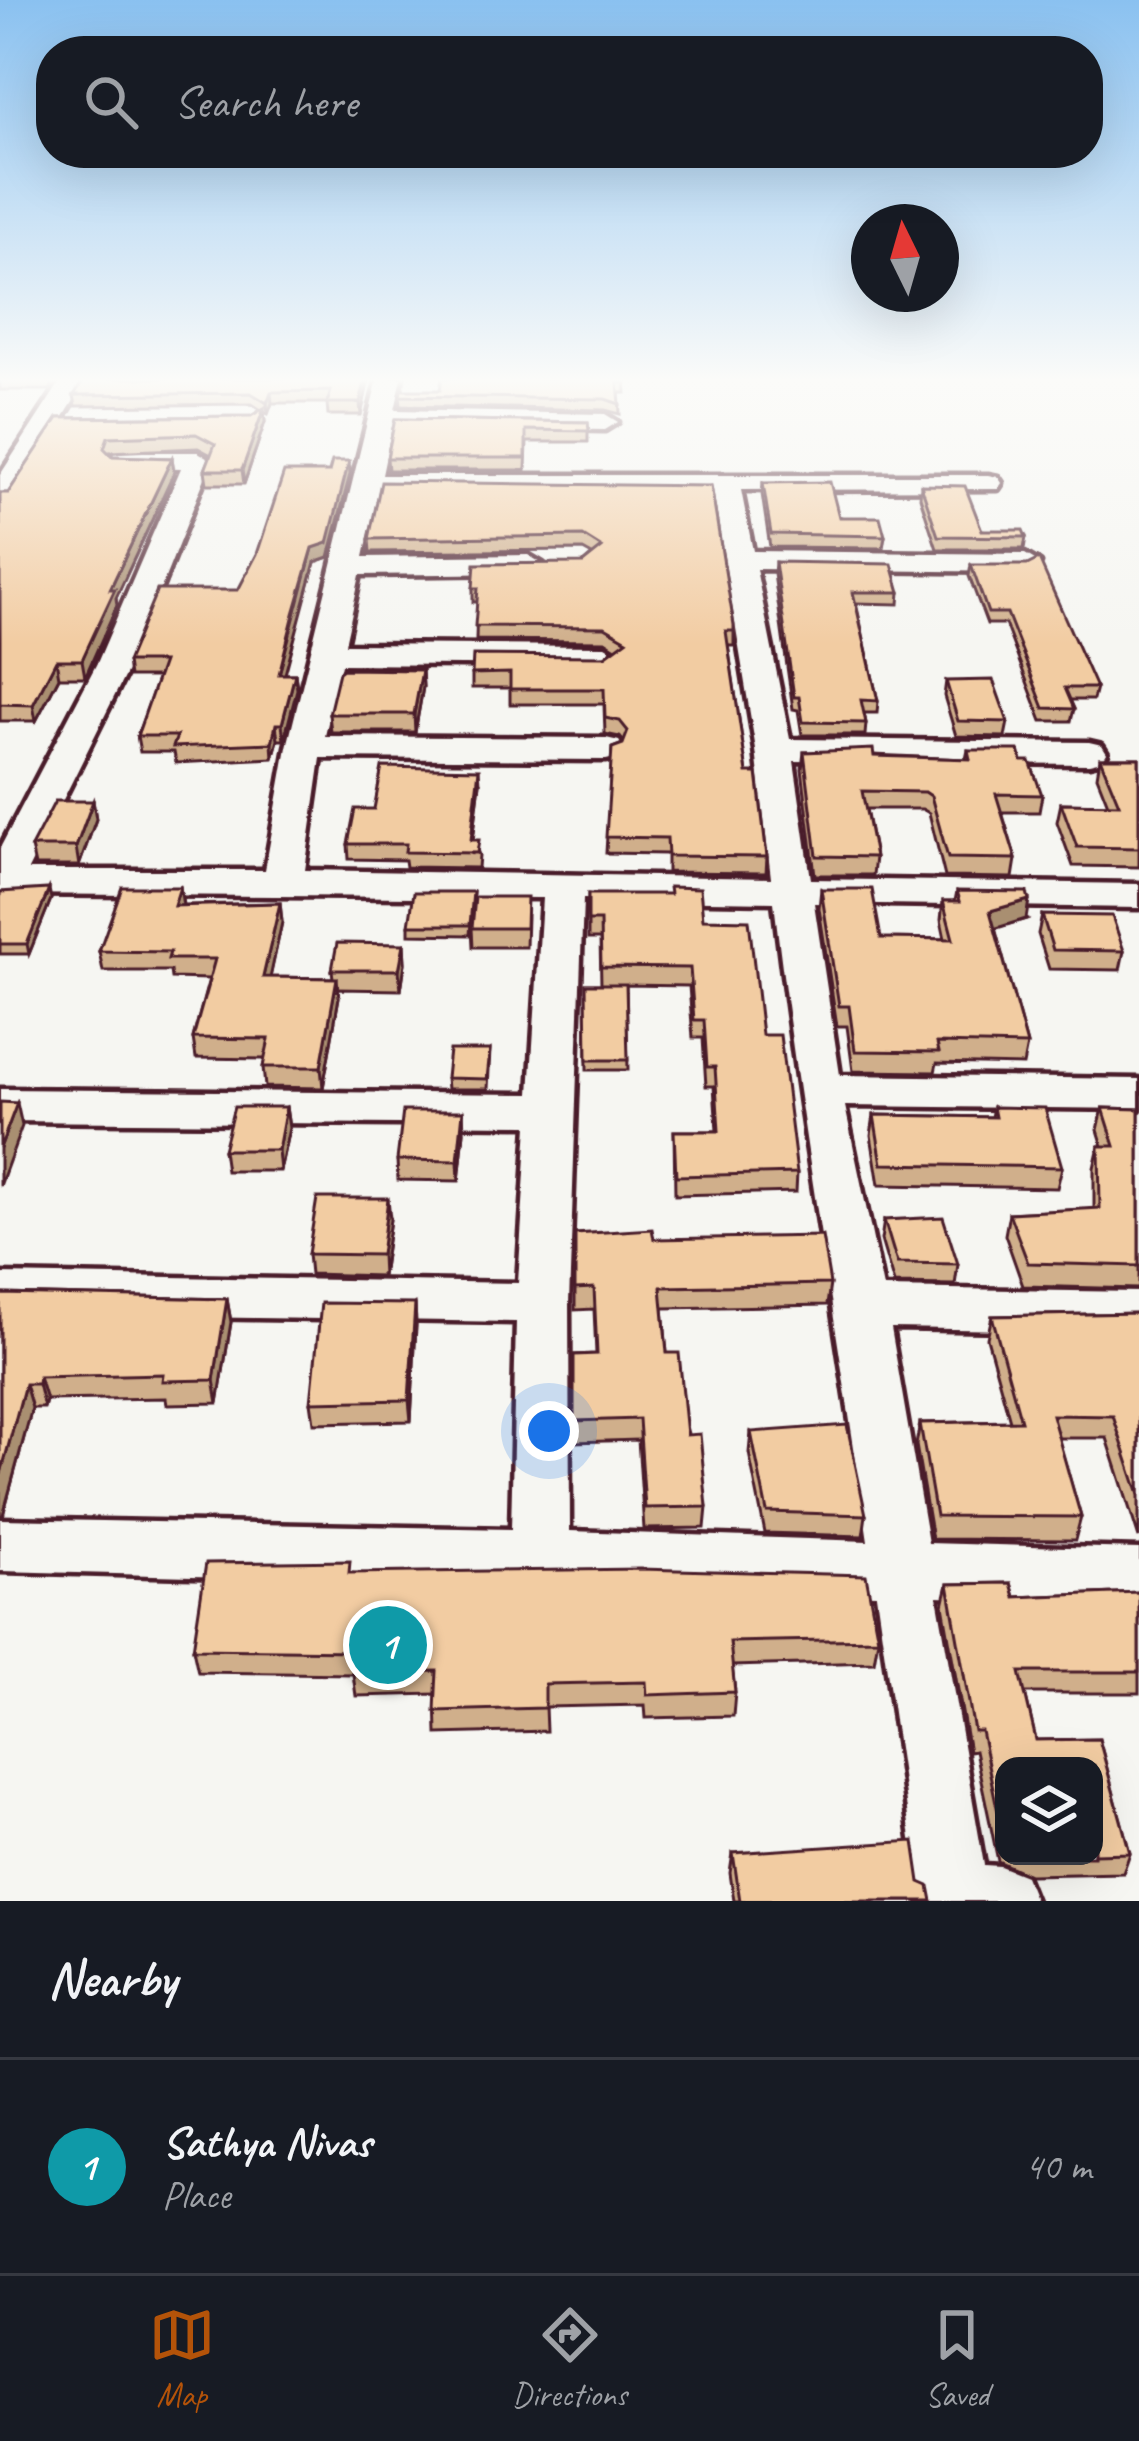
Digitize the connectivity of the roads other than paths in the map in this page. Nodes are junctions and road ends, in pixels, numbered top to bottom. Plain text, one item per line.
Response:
1 (26, 467) edge
2 (195, 467) edge
3 (371, 467) edge
4 (725, 482) junction
5 (367, 483) junction
6 (988, 483) dead end
7 (1, 499) edge
8 (739, 560) junction
9 (560, 563) edge
10 (1024, 563) edge
11 (348, 566) junction
12 (328, 654) junction
13 (605, 656) edge
14 (305, 747) junction
15 (606, 749) edge
16 (774, 750) junction
17 (1089, 753) dead end
18 (1, 882) edge
19 (283, 882) junction
20 (563, 887) junction
21 (794, 890) junction
22 (1139, 896) edge
23 (818, 1090) junction
24 (1139, 1094) edge
25 (0, 1105) edge
26 (553, 1110) junction
27 (0, 1294) edge
28 (543, 1303) junction
29 (861, 1308) junction
30 (1139, 1312) edge
31 (0, 1545) edge
32 (541, 1556) junction
33 (904, 1566) junction
34 (1139, 1576) edge
35 (955, 1901) edge
36 (1000, 1901) edge

1 - 7 street
2 - 18 street
3 - 5 street
4 - 5 street
4 - 6 street
4 - 8 street
5 - 11 street
8 - 10 street
8 - 16 street
9 - 11 street
11 - 12 street
12 - 13 street
12 - 14 street
14 - 15 street
14 - 19 street
16 - 17 street
16 - 21 street
18 - 19 street
19 - 20 street
20 - 21 street
20 - 26 street
21 - 22 street
21 - 23 street
23 - 24 street
23 - 29 street
25 - 26 street
26 - 28 street
27 - 28 street
28 - 32 street
29 - 30 street
29 - 33 street
31 - 32 street
32 - 33 street
33 - 34 street
33 - 35 street
35 - 36 street

